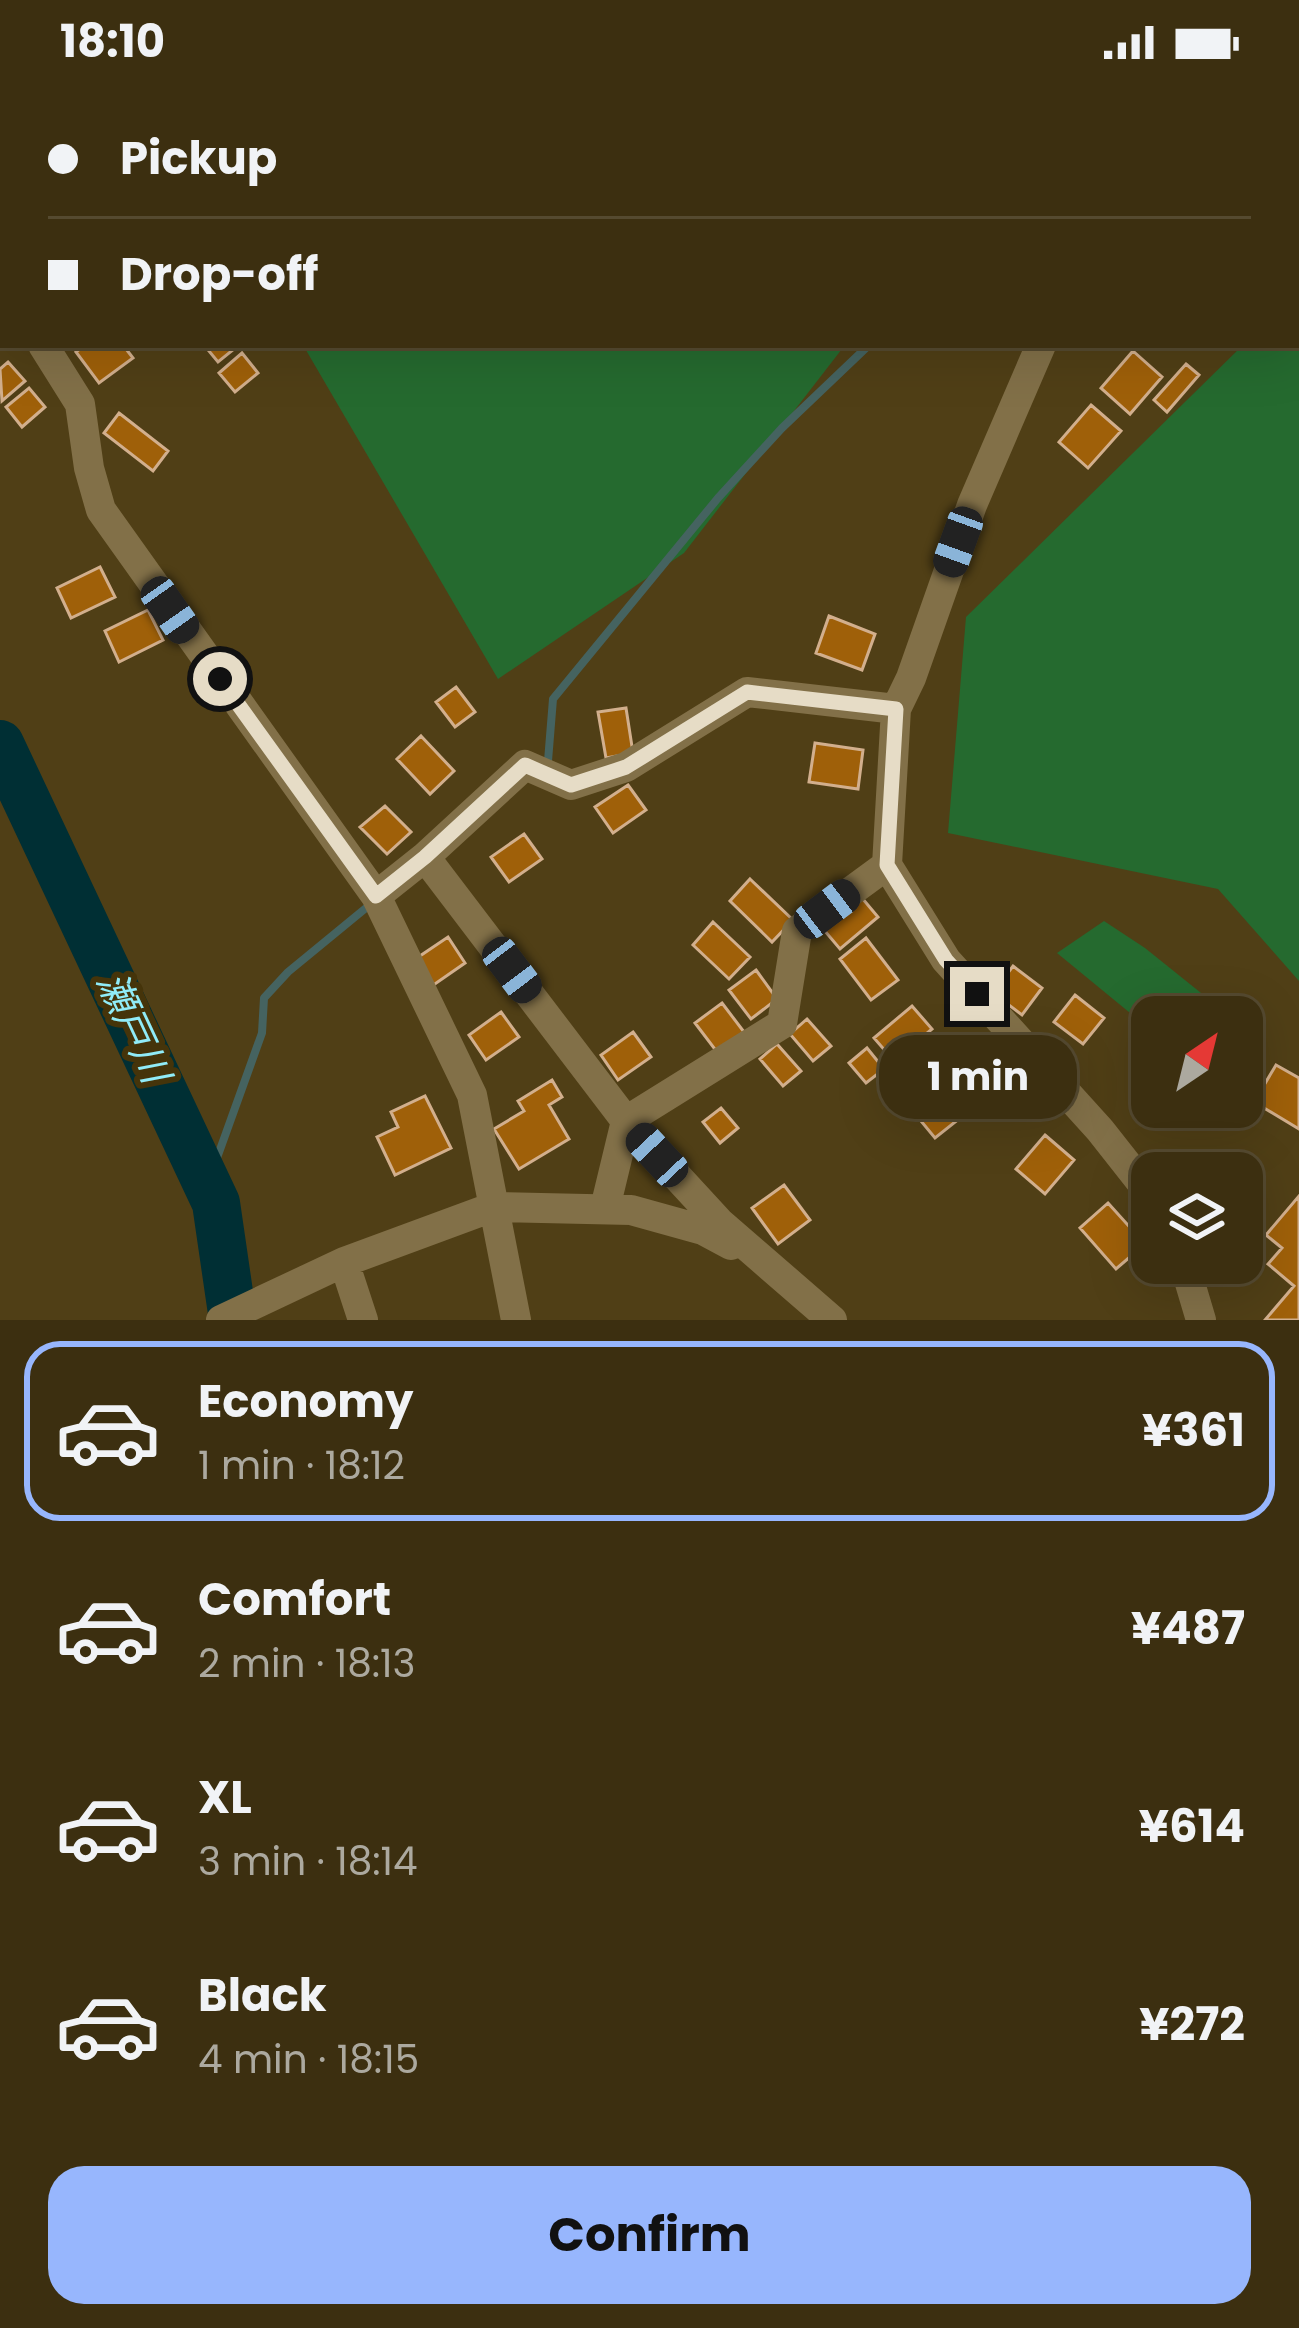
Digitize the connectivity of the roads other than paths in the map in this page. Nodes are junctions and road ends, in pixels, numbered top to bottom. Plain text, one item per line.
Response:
1 (45, 348) edge
2 (1040, 348) edge
3 (896, 709) junction
4 (425, 857) junction
5 (887, 865) junction
6 (376, 896) junction
7 (626, 1121) junction
8 (1131, 1169) edge
9 (493, 1208) junction
10 (605, 1208) junction
11 (344, 1262) junction
12 (767, 1264) junction
13 (1191, 1284) edge
14 (220, 1320) edge
15 (362, 1320) edge
16 (516, 1320) edge
17 (832, 1320) edge
18 (1202, 1320) edge

1 - 6 street
2 - 3 street
3 - 4 street
3 - 5 street
4 - 6 street
4 - 7 street
5 - 7 street
5 - 8 street
6 - 9 street
7 - 10 street
7 - 12 street
9 - 10 street
9 - 11 street
9 - 16 street
10 - 12 street
11 - 14 street
11 - 15 street
12 - 17 street
13 - 18 street

